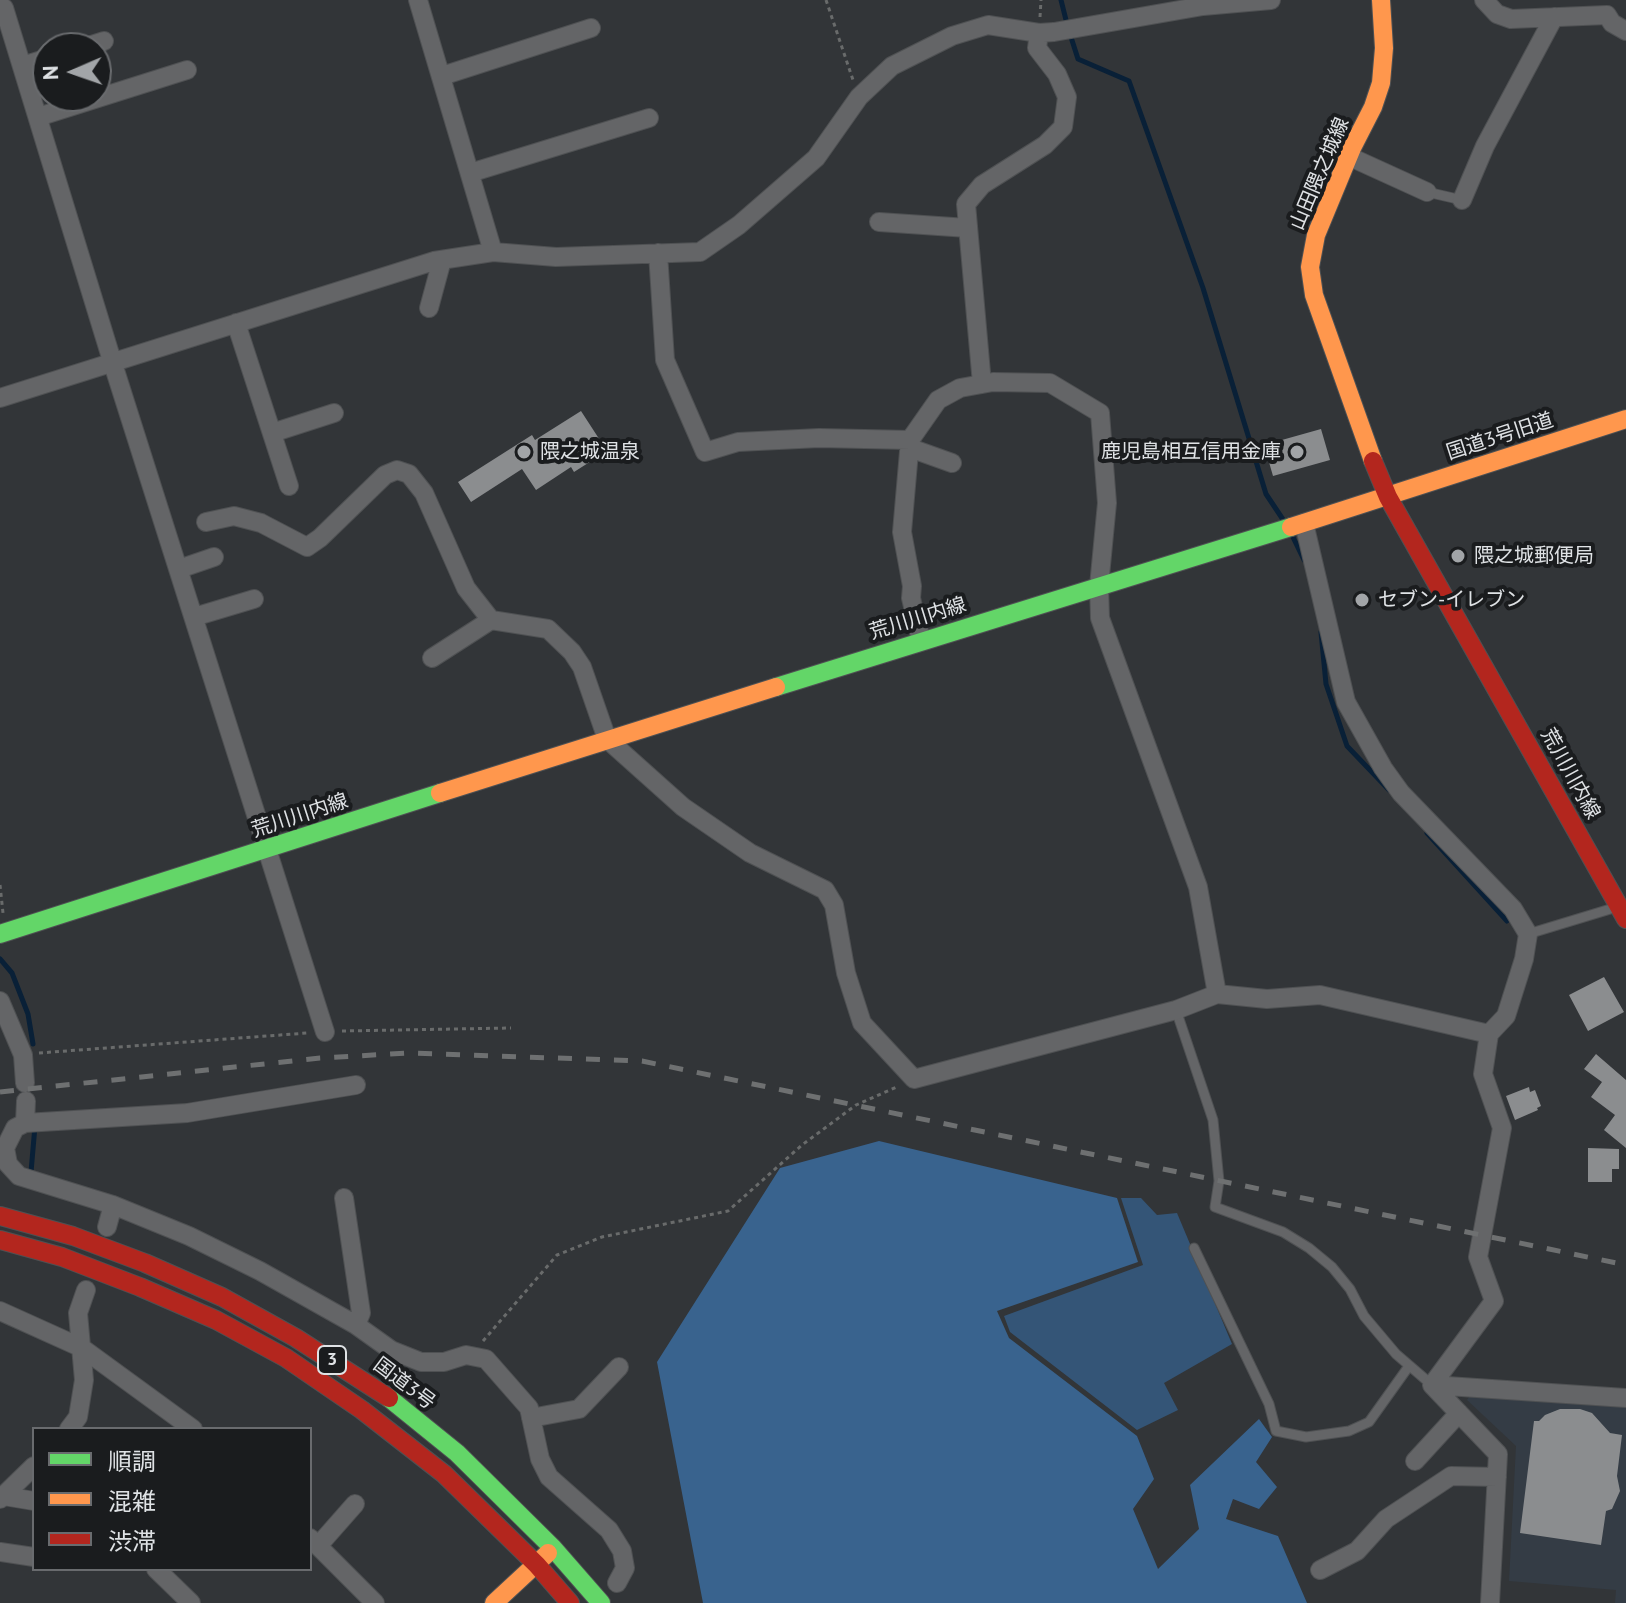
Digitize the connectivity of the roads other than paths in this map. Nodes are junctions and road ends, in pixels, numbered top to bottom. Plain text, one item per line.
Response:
1 (418, 0) edge
2 (1271, 0) edge
3 (1381, 0) edge
4 (1484, 0) edge
5 (9, 6) edge
6 (1608, 7) edge
7 (1554, 17) junction
8 (591, 28) dead end
9 (1056, 31) junction
10 (1626, 31) edge
11 (32, 63) edge
12 (22, 66) junction
13 (187, 70) dead end
14 (442, 76) junction
15 (38, 117) junction
16 (649, 118) dead end
17 (1348, 156) junction
18 (470, 173) junction
19 (1427, 192) joint
20 (1462, 200) joint
21 (879, 222) dead end
22 (968, 228) junction
23 (493, 252) junction
24 (658, 253) junction
25 (442, 260) junction
26 (429, 308) dead end
27 (236, 323) junction
28 (113, 364) junction
29 (982, 384) junction
30 (0, 398) edge
31 (334, 413) dead end
32 (1626, 419) edge
33 (272, 433) junction
34 (910, 444) junction
35 (952, 463) dead end
36 (289, 486) dead end
37 (1388, 497) junction
38 (206, 522) dead end
39 (1294, 526) junction
40 (214, 557) dead end
41 (179, 569) junction
42 (1099, 586) junction
43 (254, 599) dead end
44 (194, 617) junction
45 (491, 620) junction
46 (921, 641) junction
47 (432, 658) dead end
48 (607, 739) junction
49 (268, 849) junction
50 (1622, 913) edge
51 (3, 934) edge
52 (1528, 934) junction
53 (1217, 994) junction
54 (0, 1001) edge
55 (1176, 1010) junction
56 (325, 1032) road end
57 (1489, 1034) junction
58 (356, 1085) dead end
59 (25, 1123) junction
60 (2, 1148) edge
61 (344, 1198) dead end
62 (113, 1205) junction
63 (0, 1216) edge
64 (107, 1227) dead end
65 (0, 1240) edge
66 (1194, 1248) dead end
67 (86, 1290) dead end
68 (0, 1311) edge
69 (356, 1325) junction
70 (82, 1348) junction
71 (1409, 1366) junction
72 (619, 1367) dead end
73 (1432, 1385) junction
74 (1626, 1398) edge
75 (1459, 1413) junction
76 (531, 1418) junction
77 (70, 1427) edge
78 (190, 1427) edge
79 (1415, 1461) dead end
80 (32, 1468) edge
81 (1497, 1477) junction
82 (2, 1498) edge
83 (32, 1501) edge
84 (355, 1504) dead end
85 (314, 1542) edge
86 (553, 1548) junction
87 (0, 1552) edge
88 (32, 1557) edge
89 (537, 1565) junction
90 (1320, 1570) dead end
91 (158, 1571) edge
92 (617, 1583) dead end
93 (191, 1603) edge
94 (375, 1603) edge
95 (494, 1603) edge
96 (570, 1603) edge
97 (601, 1603) edge
98 (1490, 1603) edge

1 - 14 street
2 - 9 street
3 - 17 main road, 山田隈之城線
4 - 7 street
5 - 12 street
6 - 7 street
6 - 10 street
7 - 20 street
8 - 14 street
9 - 22 street
9 - 24 street
11 - 12 street
12 - 15 street
13 - 15 street
14 - 18 street
15 - 28 street
16 - 18 street
17 - 19 street
17 - 37 main road, 山田隈之城線
18 - 23 street
19 - 20 lane
21 - 22 street
22 - 29 street
23 - 24 street
23 - 25 street
24 - 34 street
25 - 26 street
25 - 27 street
27 - 28 street
27 - 33 street
28 - 30 street
28 - 41 street
29 - 34 street
29 - 42 street
31 - 33 street
32 - 37 main road, 国道3号旧道
33 - 36 street
34 - 35 street
34 - 46 street
37 - 39 main road, 荒川川内線
37 - 50 main road, 荒川川内線
38 - 45 street
39 - 42 main road, 荒川川内線
39 - 52 street
40 - 41 street
41 - 44 street
42 - 46 main road, 荒川川内線
42 - 53 street
43 - 44 street
44 - 49 street
45 - 47 street
45 - 48 street
46 - 48 main road, 荒川川内線
48 - 49 main road, 荒川川内線
48 - 55 street
49 - 51 main road, 荒川川内線
49 - 56 street
50 - 52 lane
52 - 57 street
53 - 55 street
53 - 57 street
54 - 59 street
55 - 71 lane
57 - 73 street
58 - 59 street
59 - 60 street
60 - 62 street
61 - 69 street
62 - 64 street
62 - 69 street
63 - 86 main road, 国道3号 / 3
65 - 89 main road, 3
66 - 71 lane
67 - 70 street
68 - 70 street
69 - 76 street
70 - 77 street
70 - 78 street
71 - 73 lane
72 - 76 street
73 - 74 street
73 - 75 street
75 - 79 street
75 - 81 street
76 - 92 street
80 - 82 street
81 - 90 street
81 - 98 street
82 - 83 street
84 - 85 street
85 - 94 street
86 - 89 main road
86 - 97 main road, 国道3号 / 3
87 - 88 street
89 - 95 main road
89 - 96 main road, 3
91 - 93 street

